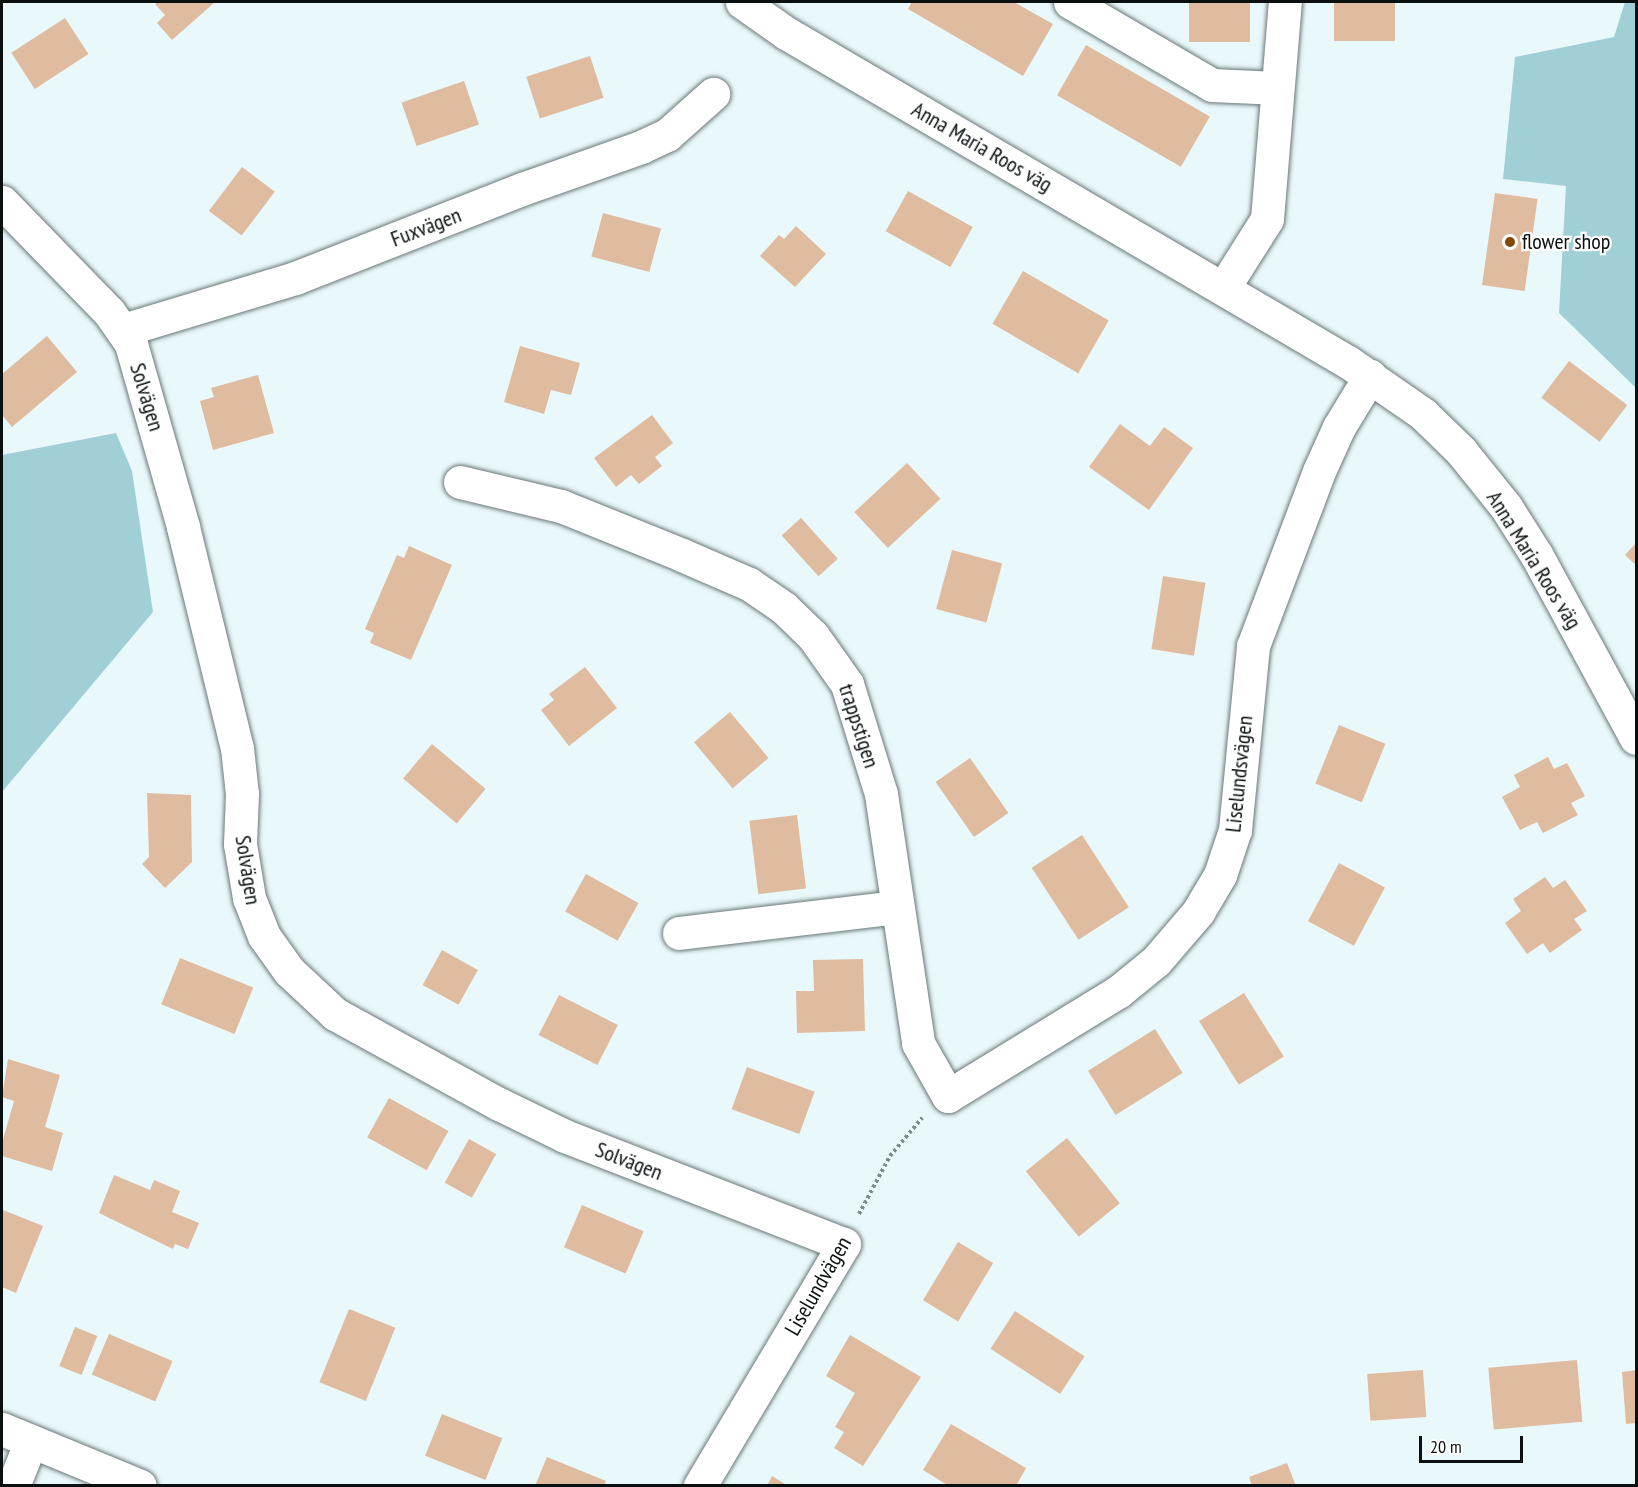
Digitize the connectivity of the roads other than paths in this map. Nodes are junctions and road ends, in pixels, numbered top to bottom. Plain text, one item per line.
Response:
1 (742, 2) edge
2 (1070, 2) edge
3 (1284, 2) edge
4 (1277, 88) junction
5 (713, 93) dead end
6 (2, 202) edge
7 (1224, 287) junction
8 (123, 330) junction
9 (1370, 376) junction
10 (460, 482) dead end
11 (1636, 738) edge
12 (897, 907) junction
13 (679, 933) dead end
14 (948, 1096) joint
15 (844, 1244) joint
16 (2, 1429) edge
17 (31, 1441) junction
18 (13, 1485) edge
19 (140, 1485) edge
20 (700, 1485) edge

1 - 7 street, Anna Maria Roos väg
2 - 4 street
3 - 4 street
4 - 7 street
5 - 8 street, Fuxvägen
6 - 8 street, Solvägen
7 - 9 street, Anna Maria Roos väg
8 - 15 street, Solvägen
9 - 11 street, Anna Maria Roos väg
9 - 14 street, Liselundsvägen
10 - 12 street, trappstigen
12 - 13 street
12 - 14 street, trappstigen
15 - 20 street, Liselundvägen
16 - 17 street
17 - 18 street
17 - 19 street

